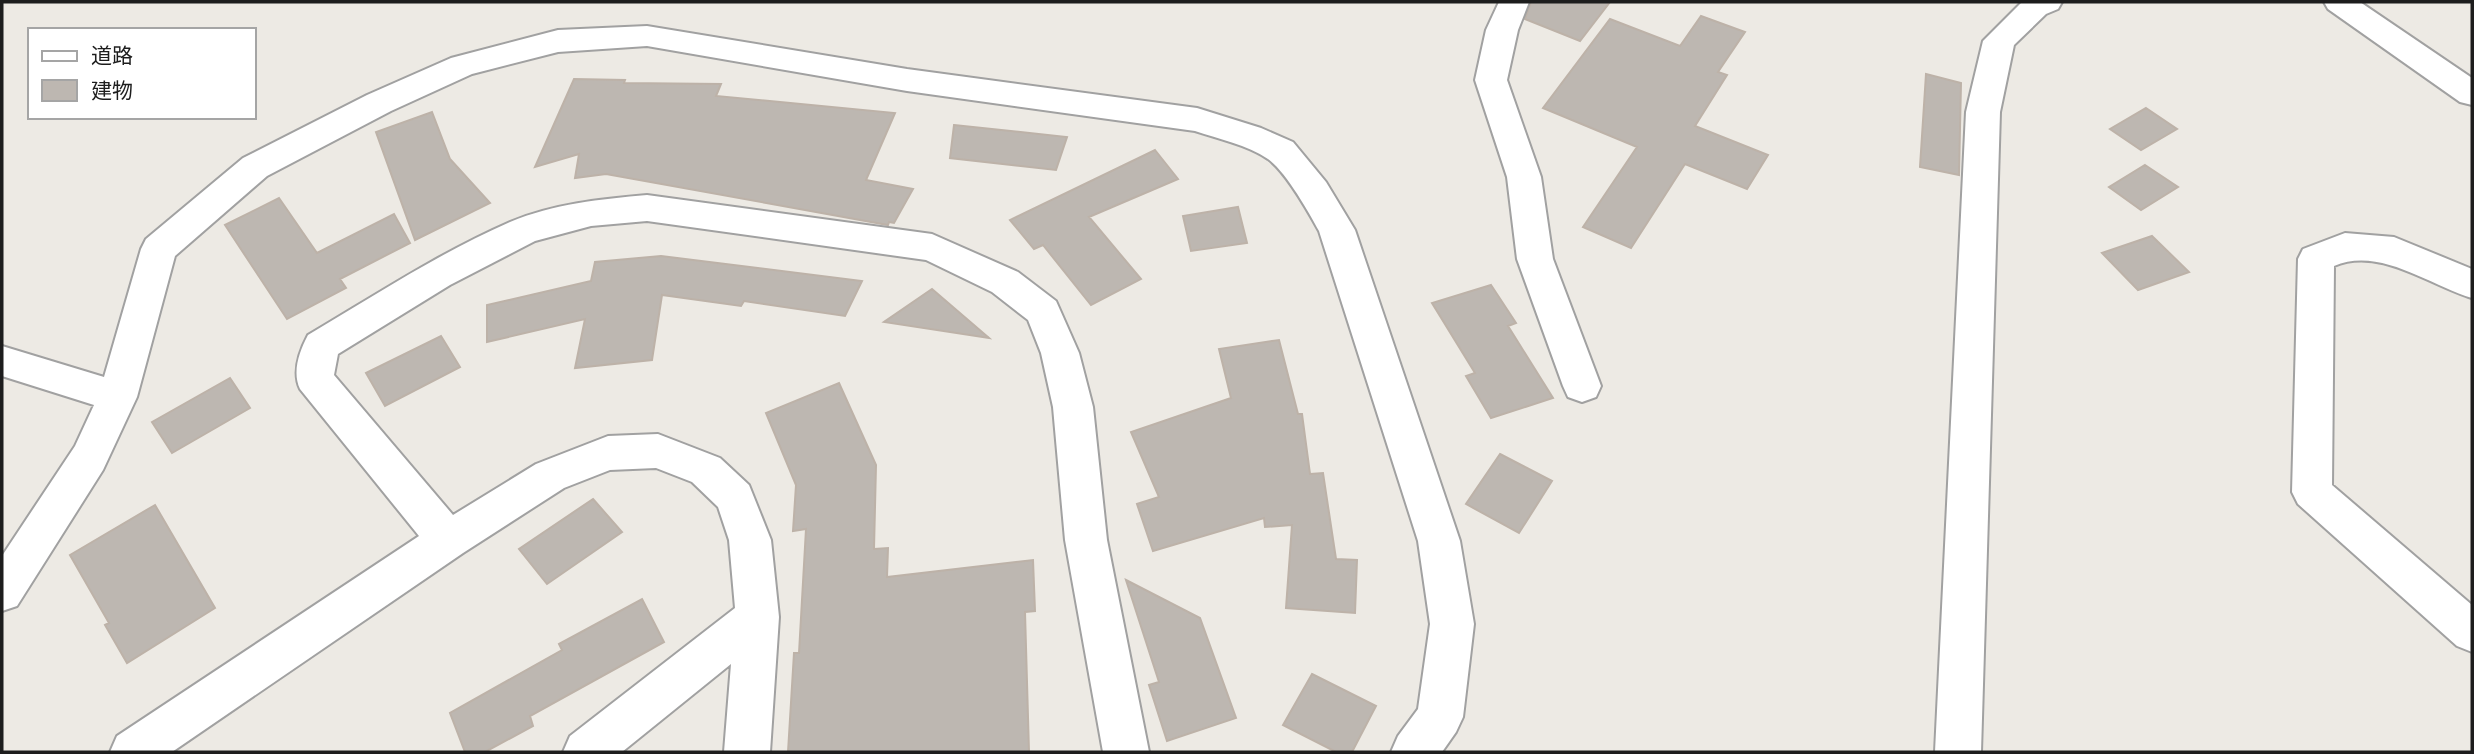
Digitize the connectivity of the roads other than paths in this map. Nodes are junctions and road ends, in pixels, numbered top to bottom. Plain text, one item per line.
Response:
1 (1514, 2) edge
2 (2047, 2) edge
3 (2339, 2) edge
4 (2472, 93) edge
5 (2472, 284) edge
6 (2, 361) edge
7 (1582, 386) dead end
8 (118, 397) junction
9 (448, 540) junction
10 (6, 579) edge
11 (757, 617) junction
12 (2472, 632) edge
13 (133, 752) edge
14 (586, 752) edge
15 (747, 752) edge
16 (1126, 752) edge
17 (1414, 752) edge
18 (1958, 752) edge

1 - 7 street
2 - 18 street
3 - 4 street
5 - 12 street
6 - 8 street
8 - 10 street
8 - 17 street
9 - 11 street
9 - 13 street
9 - 16 street
11 - 14 street
11 - 15 street

